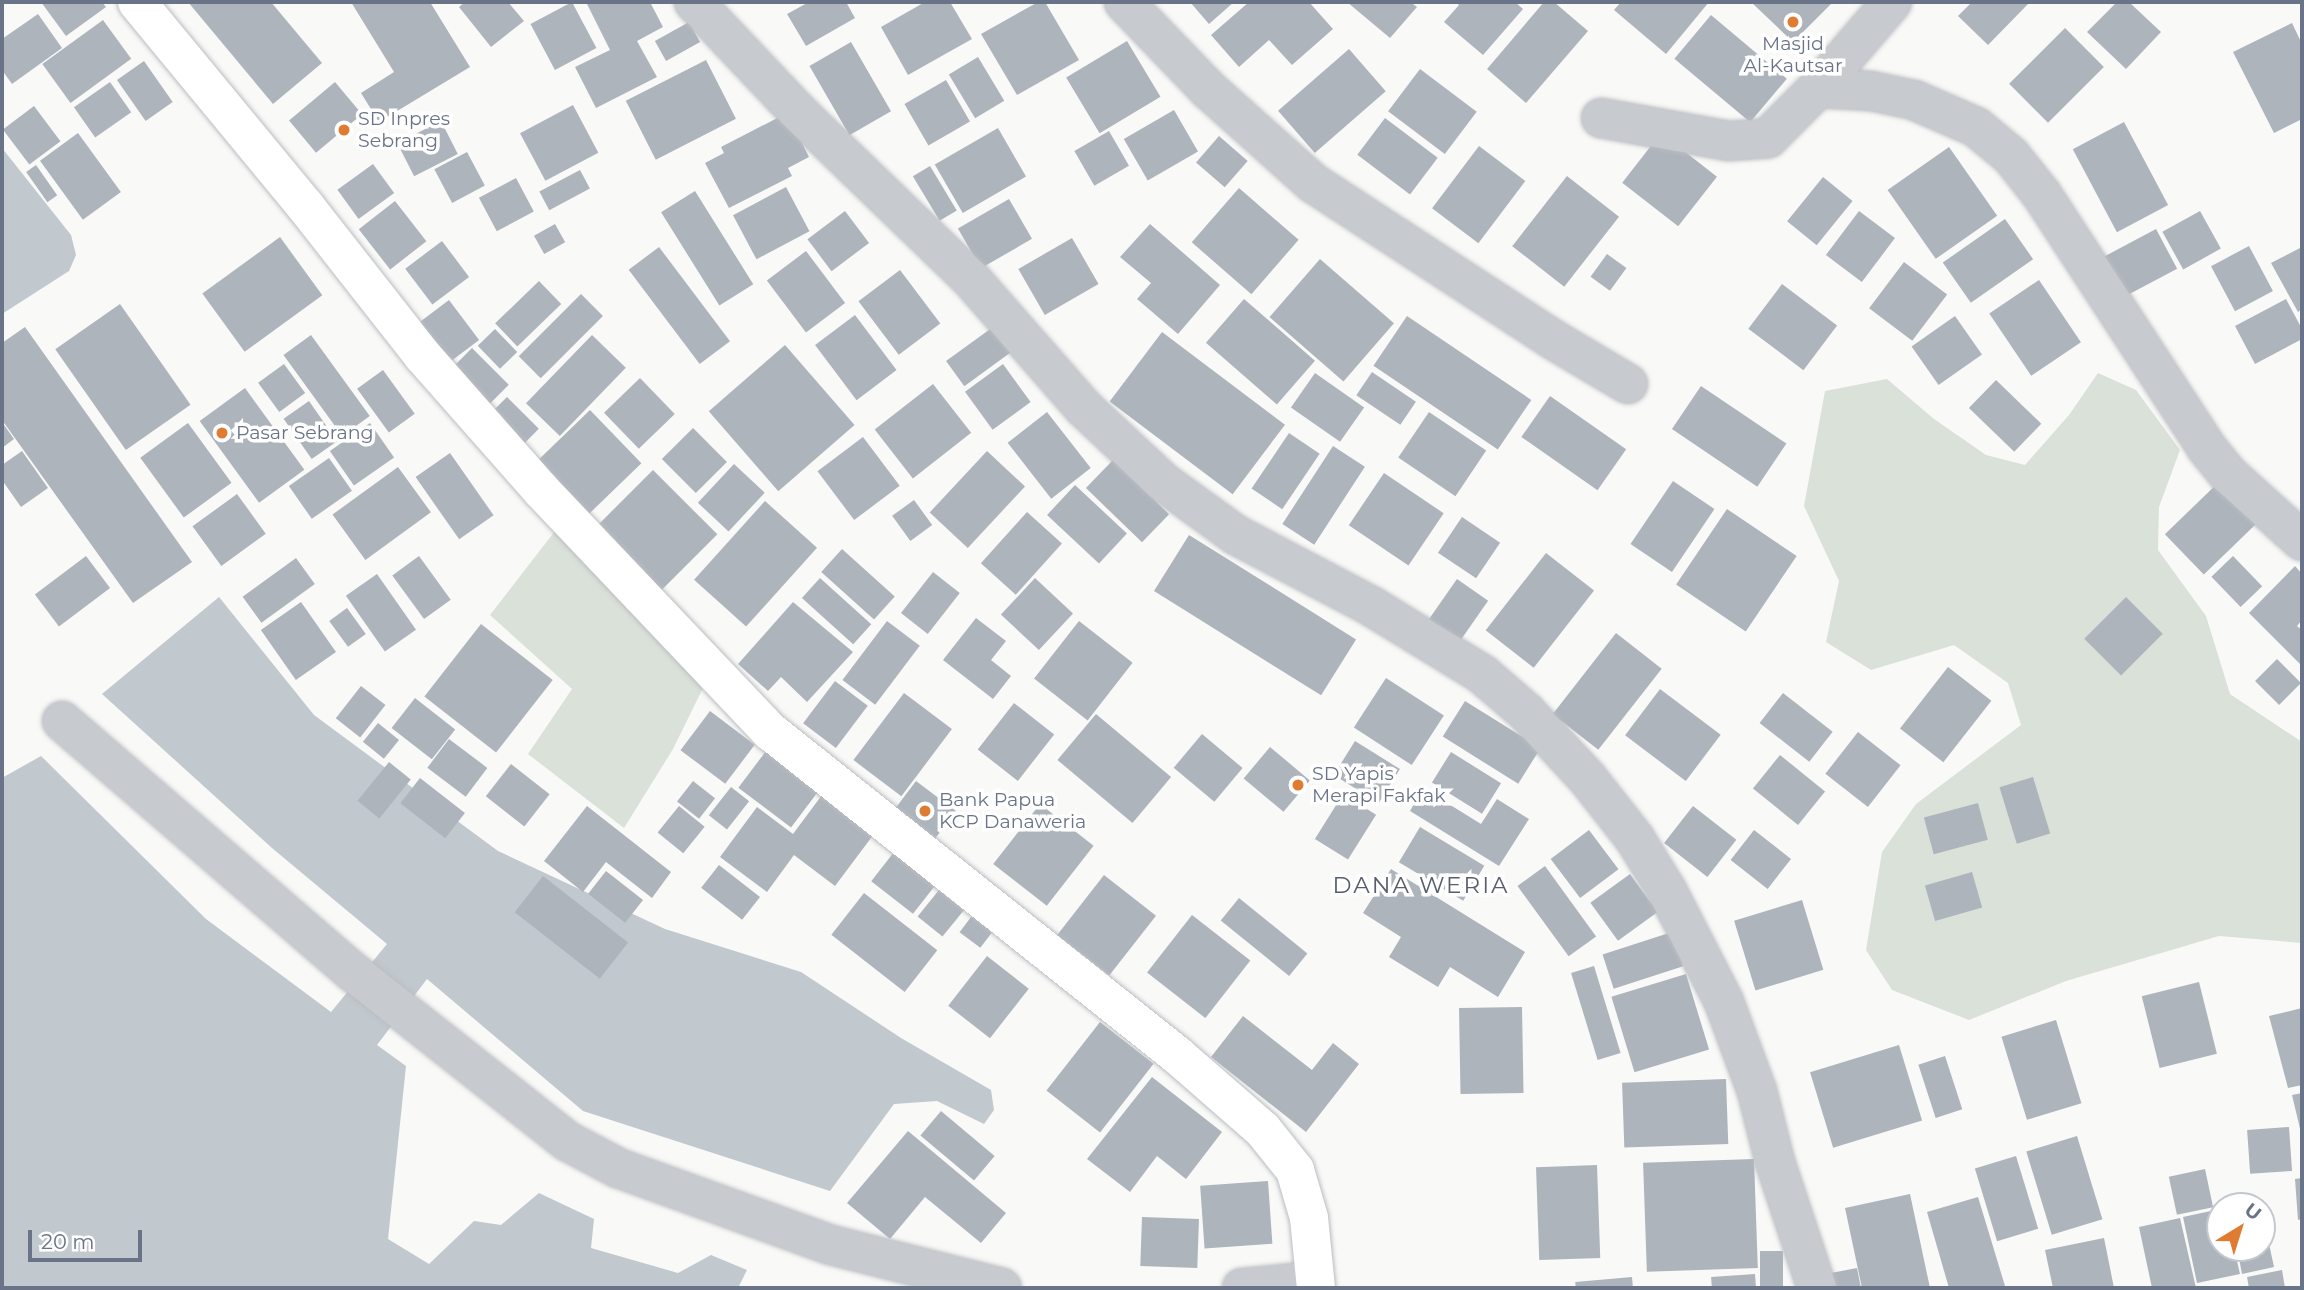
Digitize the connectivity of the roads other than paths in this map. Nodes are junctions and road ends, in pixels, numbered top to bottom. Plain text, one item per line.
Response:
1 (137, 2) edge
2 (694, 2) edge
3 (1124, 2) edge
4 (1892, 2) edge
5 (1818, 88) junction
6 (1601, 118) dead end
7 (1628, 384) dead end
8 (2302, 541) edge
9 (62, 721) dead end
10 (1316, 1285) edge
11 (1002, 1288) edge
12 (1242, 1288) edge
13 (1817, 1288) edge

1 - 10 main road
2 - 13 street
3 - 7 street
4 - 5 street
5 - 6 street
5 - 8 street
9 - 11 street
10 - 12 street

